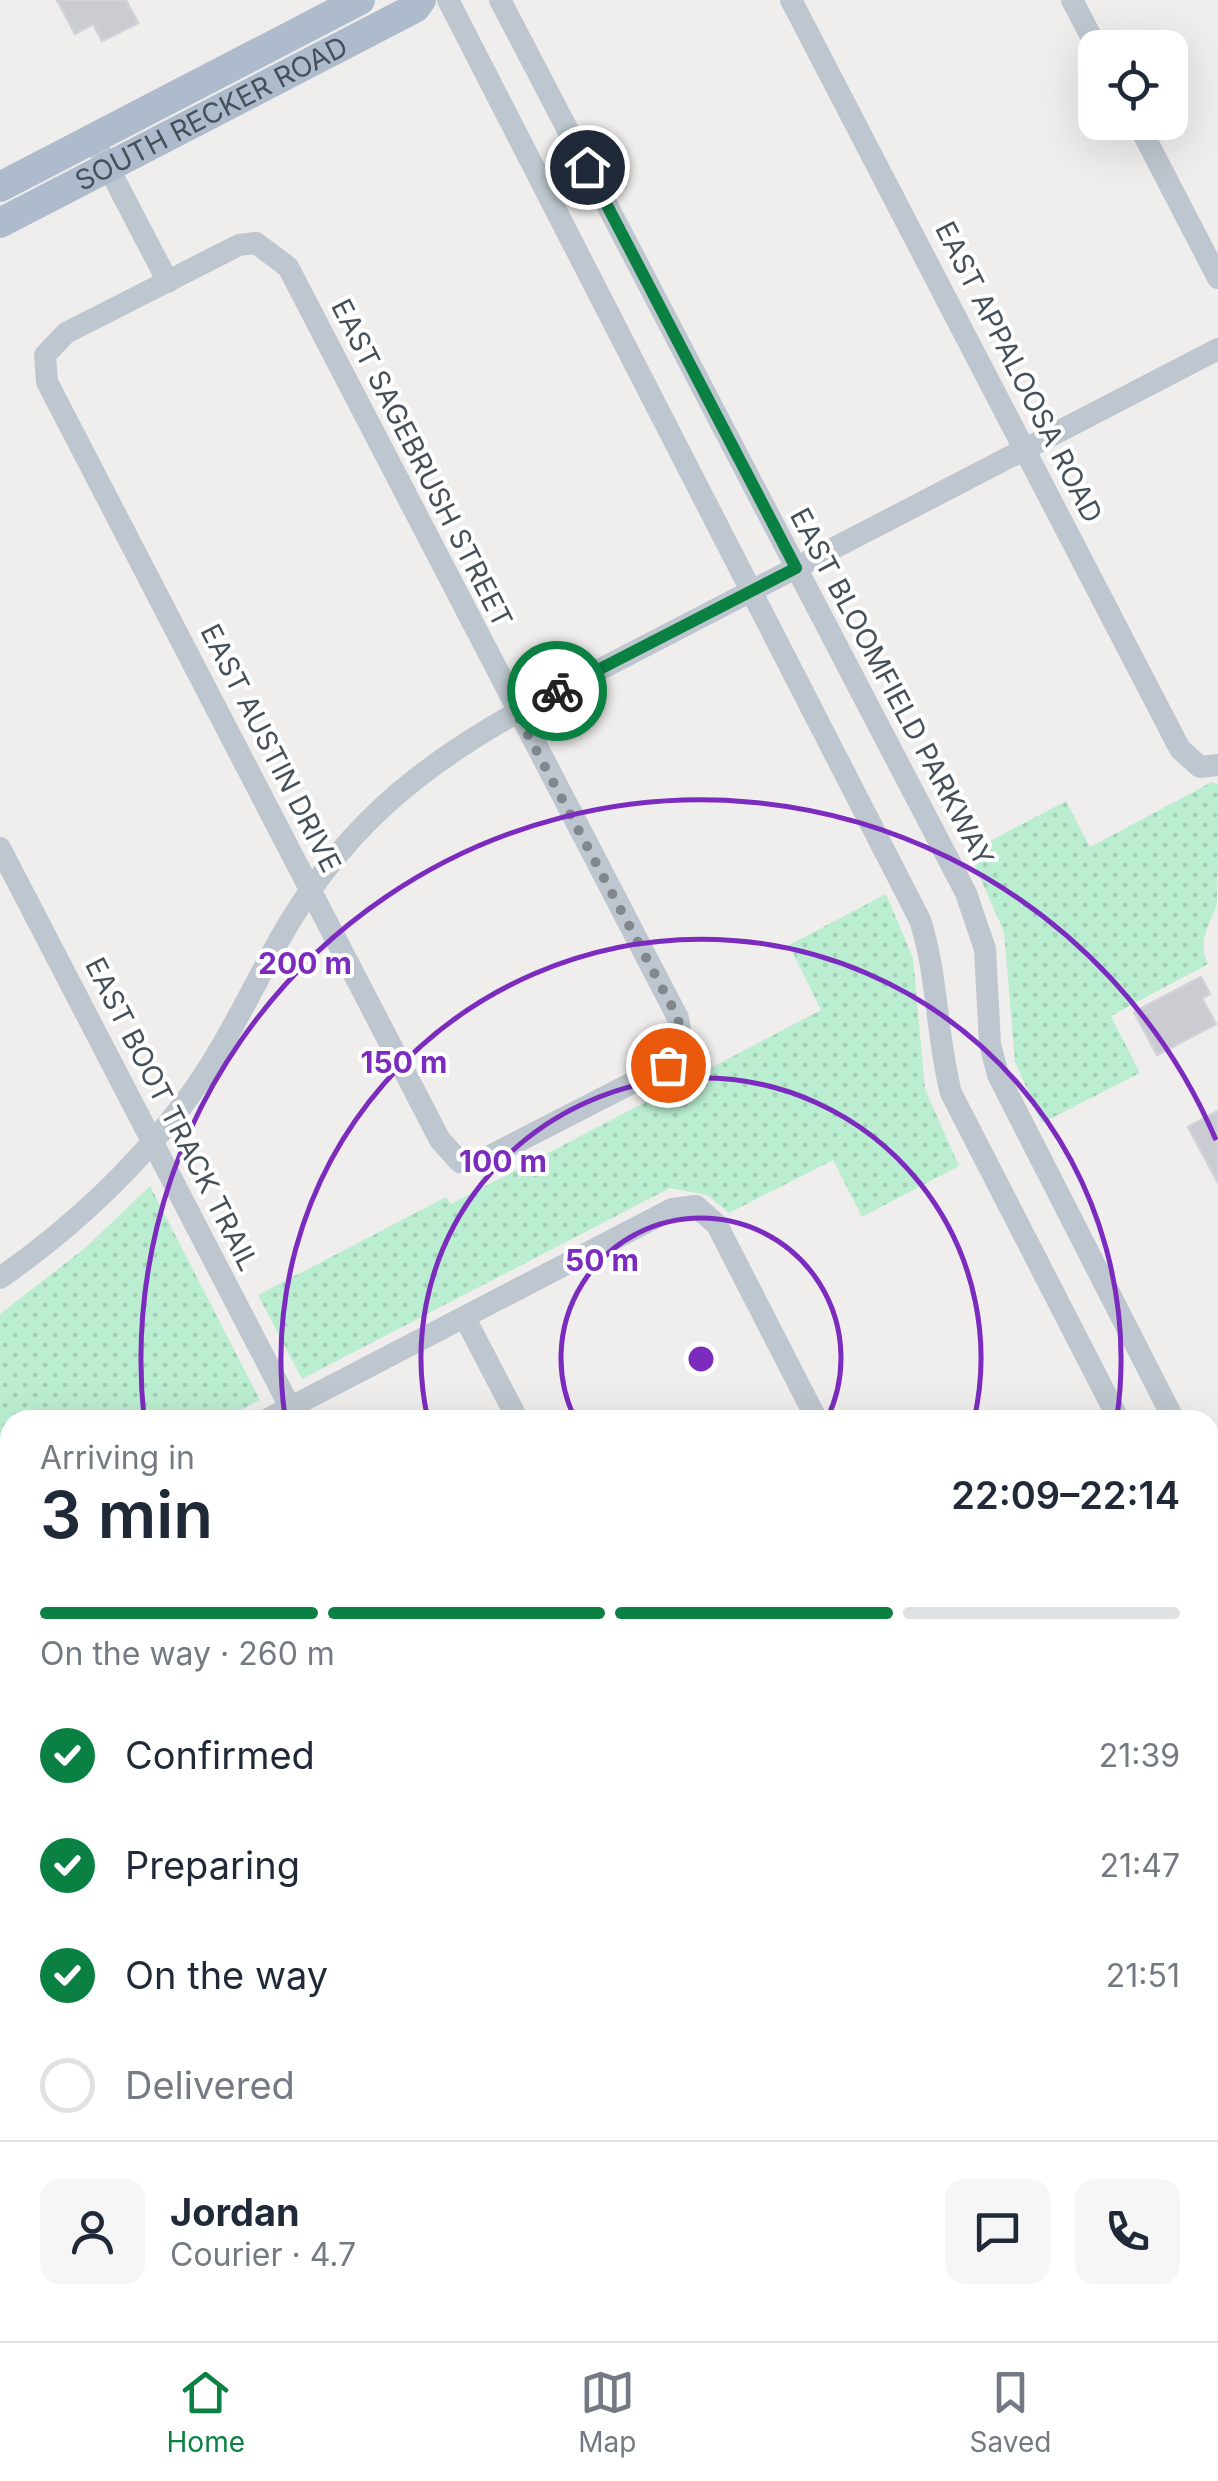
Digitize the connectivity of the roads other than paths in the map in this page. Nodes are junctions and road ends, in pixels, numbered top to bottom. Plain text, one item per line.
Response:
1 (360, 0) edge
2 (421, 0) edge
3 (448, 0) edge
4 (500, 0) edge
5 (791, 0) edge
6 (1072, 0) edge
7 (1088, 30) edge
8 (93, 138) junction
9 (1145, 140) edge
10 (108, 167) junction
11 (0, 186) edge
12 (0, 224) edge
13 (1218, 278) edge
14 (168, 282) junction
15 (1218, 350) edge
16 (1025, 450) junction
17 (796, 568) junction
18 (754, 590) junction
19 (516, 712) junction
20 (1209, 766) edge
21 (0, 848) edge
22 (310, 889) junction
23 (152, 1142) junction
24 (460, 1162) joint
25 (0, 1278) edge
26 (465, 1318) junction
27 (290, 1407) junction
28 (284, 1410) edge
29 (513, 1410) edge
30 (811, 1410) edge
31 (1114, 1410) edge
32 (1169, 1410) edge

1 - 8 main road, SOUTH RECKER ROAD
2 - 10 main road, SOUTH RECKER ROAD
3 - 18 street
4 - 17 street, EAST BLOOMFIELD PARKWAY
5 - 16 street, EAST APPALOOSA ROAD
6 - 7 street
8 - 10 street
8 - 11 main road, SOUTH RECKER ROAD
9 - 13 street
10 - 12 main road, SOUTH RECKER ROAD
10 - 14 street
14 - 19 street, EAST SAGEBRUSH STREET
14 - 22 street, EAST AUSTIN DRIVE
15 - 16 street
16 - 17 street
16 - 20 street, EAST APPALOOSA ROAD
17 - 18 street
17 - 32 street, EAST BLOOMFIELD PARKWAY
18 - 19 street
18 - 31 street
19 - 22 street
19 - 24 street, EAST SAGEBRUSH STREET
21 - 23 street, EAST BOOT TRACK TRAIL
22 - 23 street
22 - 24 street, EAST AUSTIN DRIVE
23 - 25 street
23 - 27 street, EAST BOOT TRACK TRAIL
26 - 27 street
26 - 29 street
26 - 30 street
27 - 28 street

